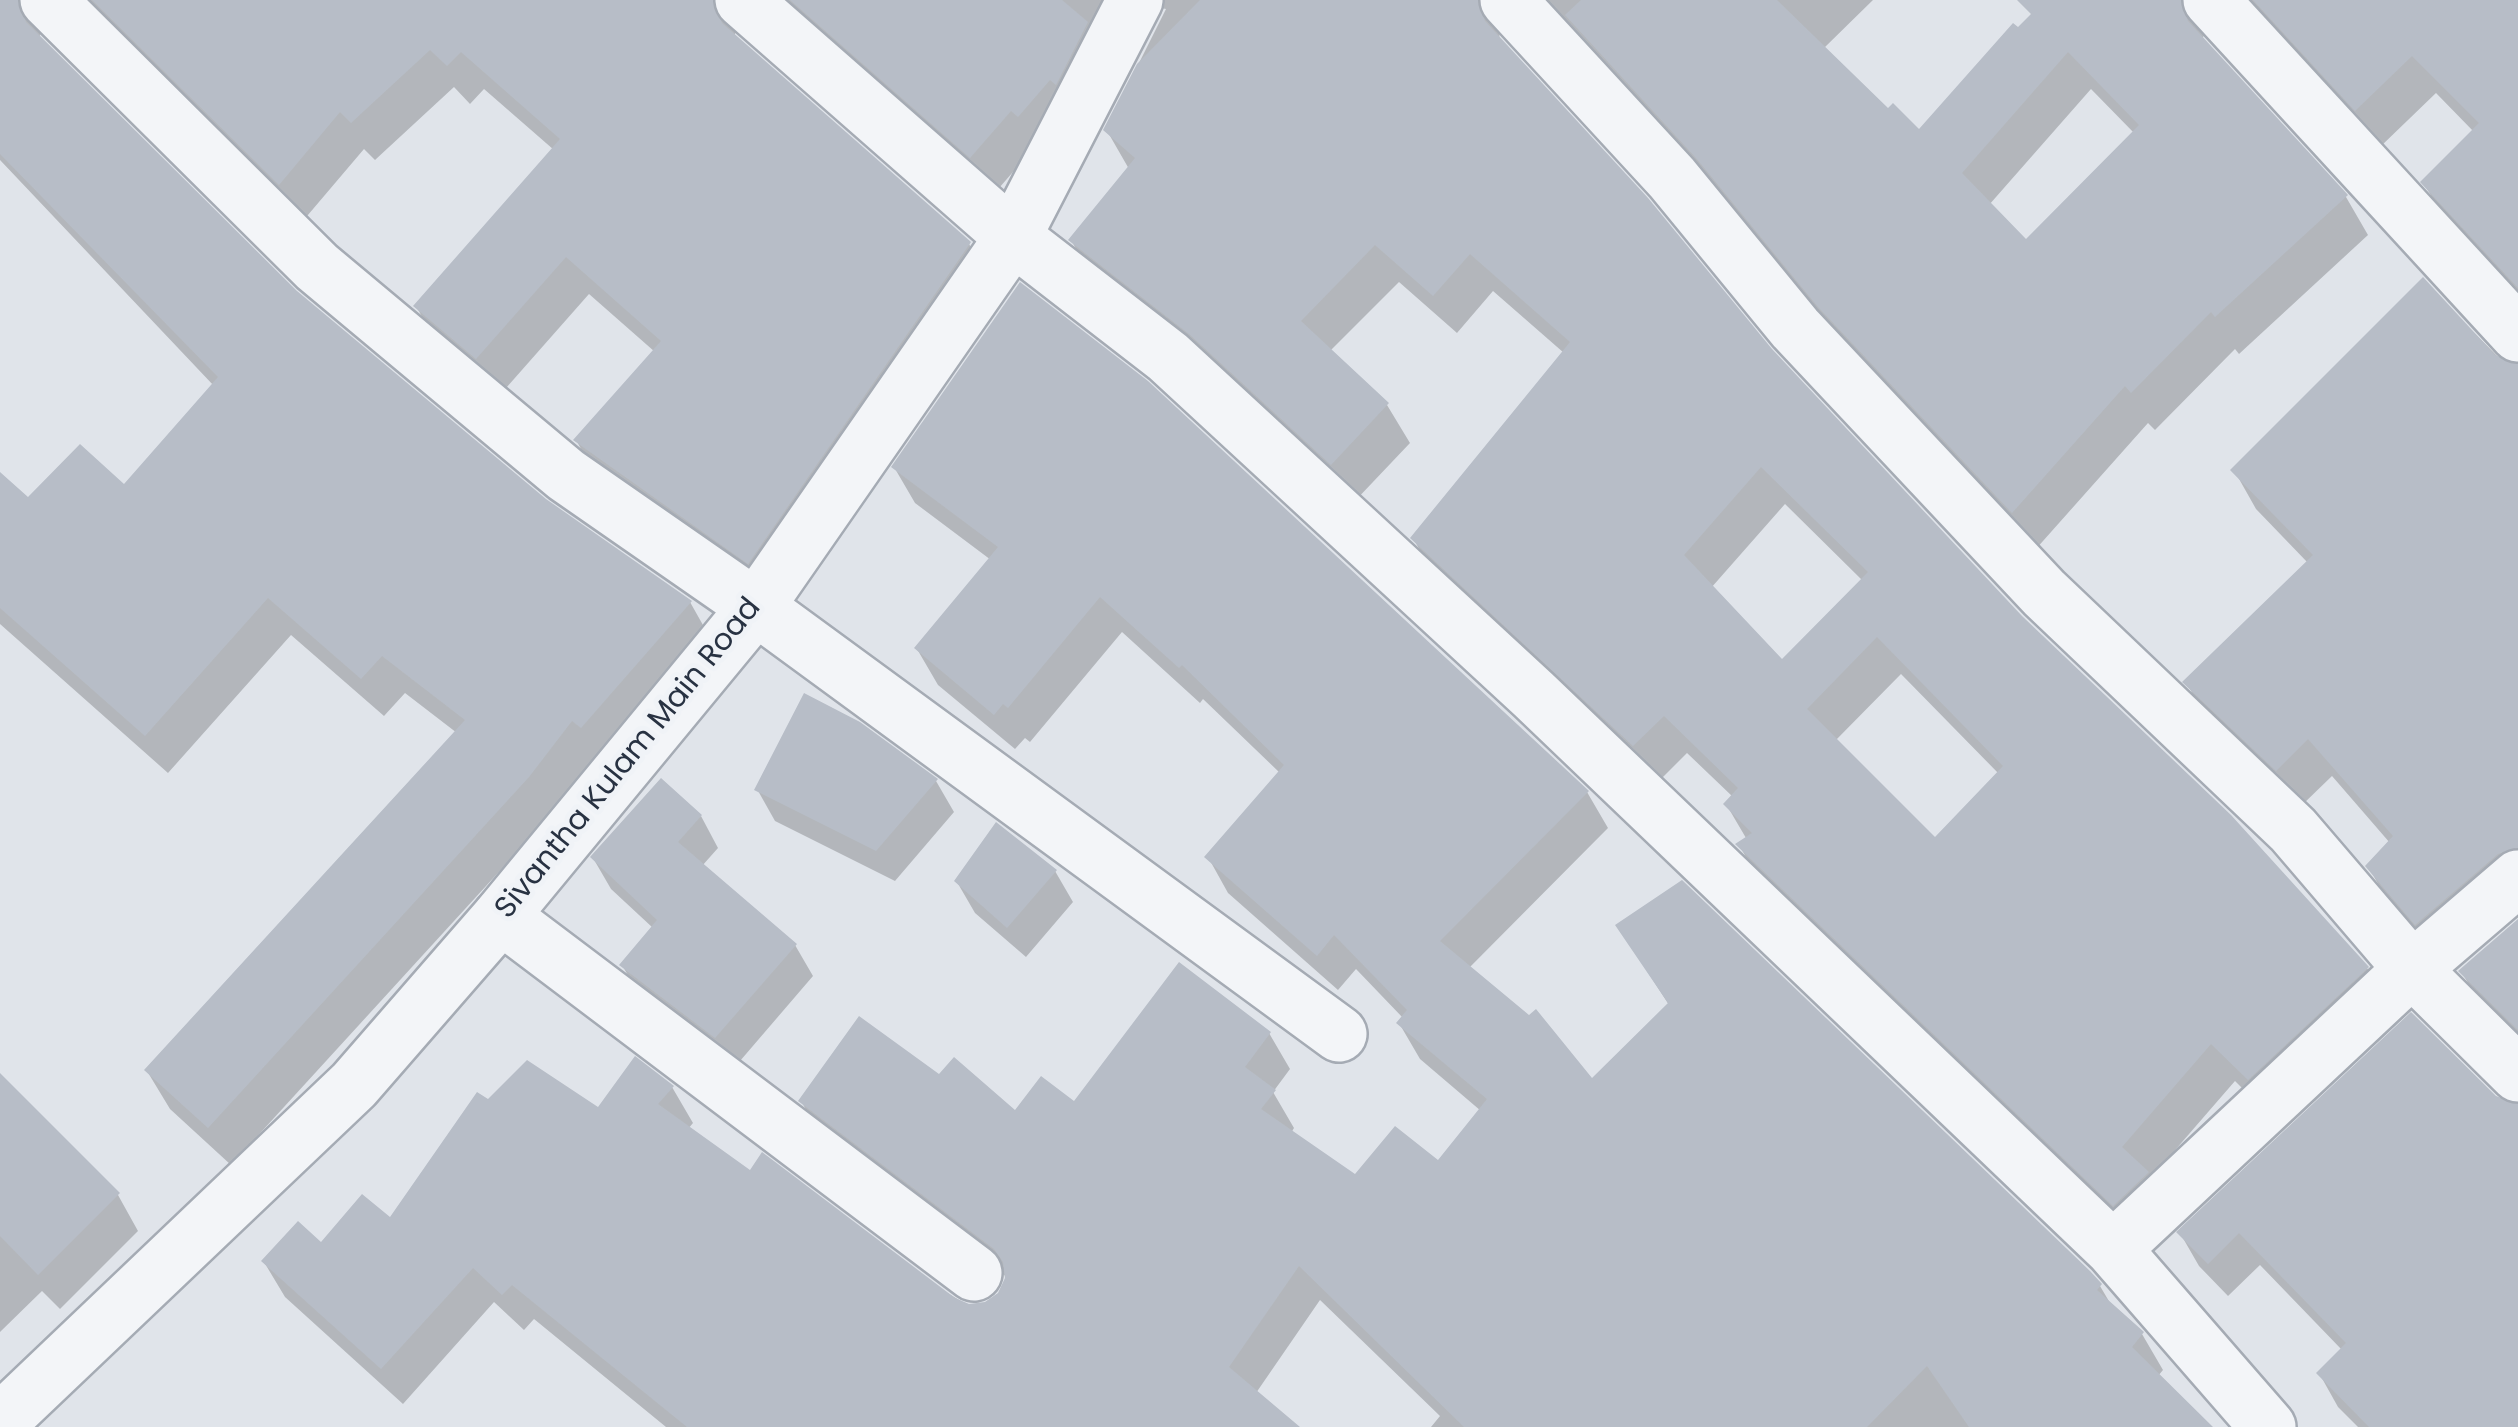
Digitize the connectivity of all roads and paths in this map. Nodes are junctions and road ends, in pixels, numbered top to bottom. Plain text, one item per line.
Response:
1 (48, 0) edge
2 (743, 0) edge
3 (1135, 0) edge
4 (1508, 0) edge
5 (2210, 0) edge
6 (1013, 238) junction
7 (2518, 334) edge
8 (756, 607) junction
9 (2518, 878) edge
10 (501, 916) junction
11 (2412, 969) junction
12 (1339, 1034) dead end
13 (2518, 1074) edge
14 (2113, 1250) junction
15 (974, 1273) dead end
16 (0, 1422) edge
17 (2268, 1427) edge

1 - 8 street
2 - 6 street
3 - 6 street, Sivantha Kulam Main Road
4 - 11 street
5 - 7 street
6 - 8 street, Sivantha Kulam Main Road
6 - 14 street
8 - 10 street, Sivantha Kulam Main Road
8 - 12 street
9 - 11 street
10 - 15 street
10 - 16 street, Sivantha Kulam Main Road
11 - 13 street
11 - 14 street
14 - 17 street

